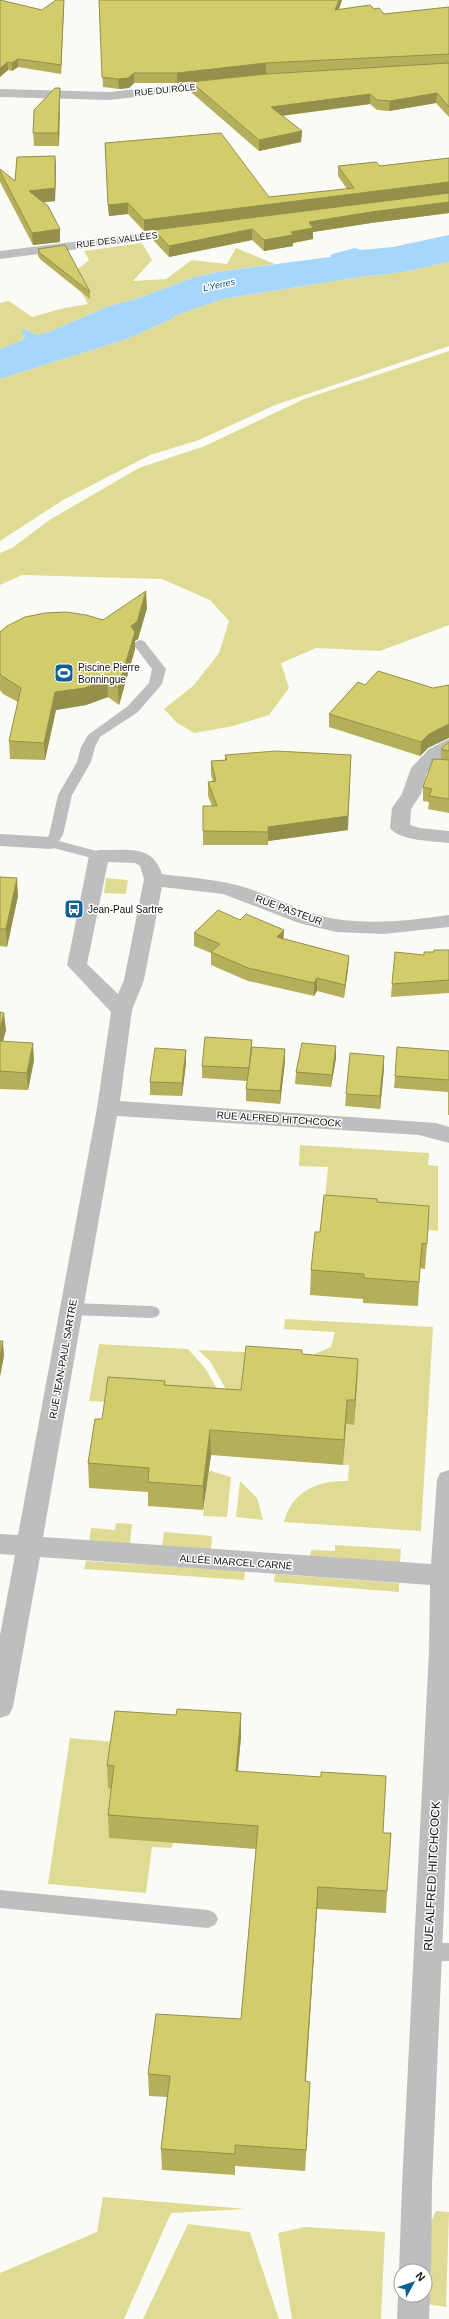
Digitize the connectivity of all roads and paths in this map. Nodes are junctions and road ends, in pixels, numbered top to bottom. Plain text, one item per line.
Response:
1 (235, 82) edge
2 (0, 93) edge
3 (197, 230) edge
4 (0, 255) edge
5 (139, 644) dead end
6 (449, 746) edge
7 (449, 836) edge
8 (0, 840) edge
9 (51, 843) junction
10 (99, 856) junction
11 (154, 879) junction
12 (449, 922) edge
13 (122, 1010) junction
14 (108, 1108) junction
15 (449, 1135) edge
16 (72, 1309) junction
17 (152, 1312) dead end
18 (449, 1480) edge
19 (0, 1544) edge
20 (29, 1547) junction
21 (443, 1575) junction
22 (0, 1707) edge
23 (0, 1899) edge
24 (208, 1918) dead end
25 (439, 1952) edge
26 (415, 2263) edge
27 (414, 2303) edge
28 (413, 2319) edge

1 - 2 street, RUE DU RÔLE
3 - 4 street, RUE DES VALLÉES
5 - 9 lane
6 - 7 street
8 - 9 street
9 - 10 lane
10 - 11 street
10 - 13 street
11 - 12 street, RUE PASTEUR
11 - 13 street, RUE JEAN-PAUL SARTRE
13 - 14 street, RUE JEAN-PAUL SARTRE
14 - 15 street, RUE ALFRED HITCHCOCK
14 - 16 street, RUE JEAN-PAUL SARTRE
16 - 17 lane
16 - 20 street, RUE JEAN-PAUL SARTRE
18 - 21 street, RUE ALFRED HITCHCOCK
19 - 20 street, ALLÉE MARCEL CARNÉ
20 - 21 street, ALLÉE MARCEL CARNÉ
20 - 22 street, RUE JEAN-PAUL SARTRE
21 - 25 street, RUE ALFRED HITCHCOCK
23 - 24 lane
25 - 26 street, RUE ALFRED HITCHCOCK
27 - 28 street

